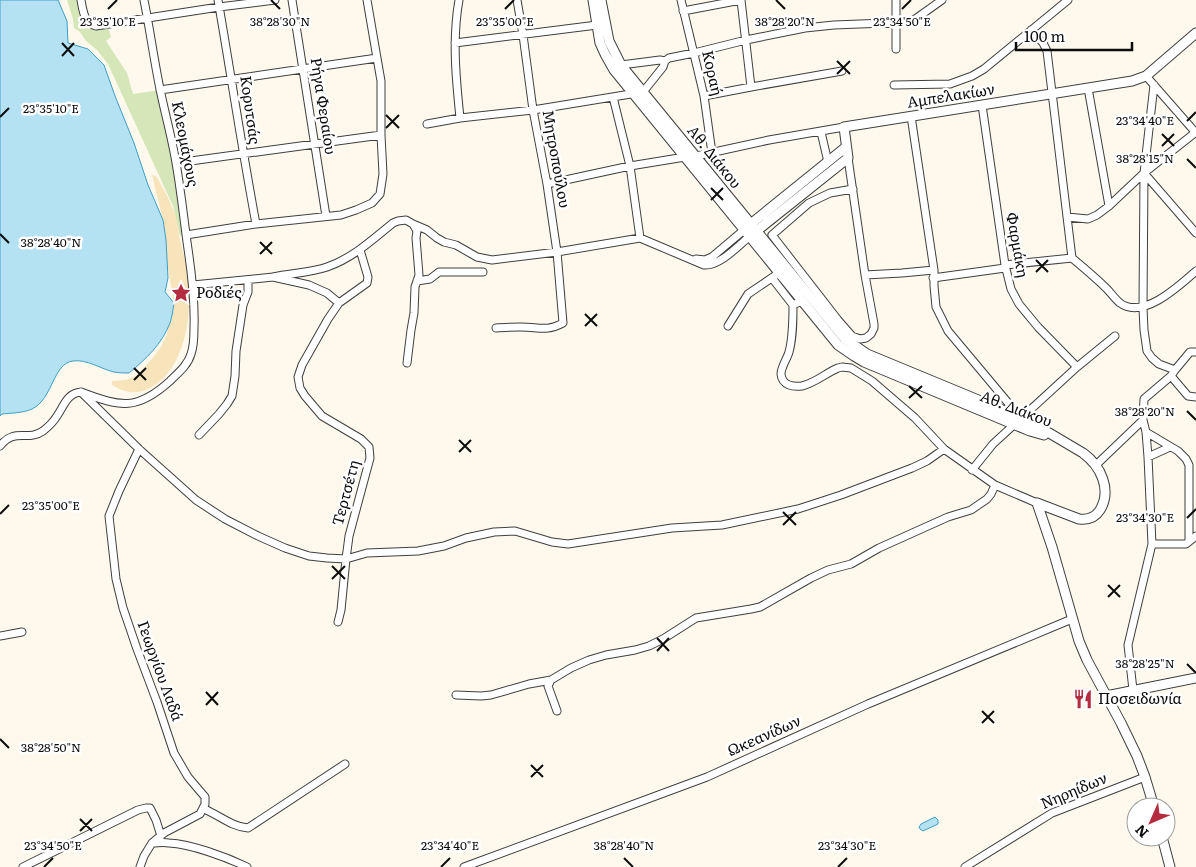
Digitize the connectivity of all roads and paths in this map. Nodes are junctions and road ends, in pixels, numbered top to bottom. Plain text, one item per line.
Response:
1 (81, 0) edge
2 (144, 0) edge
3 (275, 0) edge
4 (292, 0) edge
5 (367, 0) edge
6 (459, 0) edge
7 (516, 0) edge
8 (592, 0) edge
9 (601, 0) edge
10 (681, 0) edge
11 (741, 0) edge
12 (896, 0) edge
13 (942, 0) edge
14 (1068, 0) edge
15 (219, 4) edge
16 (683, 11) junction
17 (147, 18) junction
18 (895, 23) junction
19 (597, 26) junction
20 (1031, 30) junction
21 (1196, 33) edge
22 (523, 35) junction
23 (746, 40) junction
24 (456, 44) junction
25 (896, 49) dead end
26 (694, 54) junction
27 (374, 58) junction
28 (665, 61) junction
29 (621, 65) junction
30 (303, 69) junction
31 (842, 71) dead end
32 (1146, 76) junction
33 (232, 79) junction
34 (894, 85) dead end
35 (1154, 85) junction
36 (751, 87) junction
37 (1088, 88) junction
38 (160, 90) junction
39 (643, 92) junction
40 (633, 94) junction
41 (1053, 94) junction
42 (704, 96) junction
43 (613, 97) junction
44 (982, 105) junction
45 (533, 110) junction
46 (911, 116) junction
47 (460, 118) junction
48 (427, 124) dead end
49 (844, 127) junction
50 (821, 132) junction
51 (1196, 132) edge
52 (381, 136) junction
53 (315, 144) junction
54 (846, 147) junction
55 (712, 153) junction
56 (243, 154) junction
57 (696, 156) junction
58 (685, 157) junction
59 (848, 158) junction
60 (828, 162) junction
61 (176, 163) junction
62 (630, 166) junction
63 (1144, 174) junction
64 (547, 184) junction
65 (853, 189) junction
66 (1109, 206) junction
67 (326, 216) junction
68 (1067, 217) junction
69 (256, 224) junction
70 (413, 224) junction
71 (750, 230) junction
72 (1196, 233) edge
73 (186, 235) junction
74 (640, 238) junction
75 (360, 250) junction
76 (557, 252) junction
77 (1072, 258) junction
78 (1005, 267) junction
79 (934, 270) junction
80 (1196, 271) edge
81 (482, 272) dead end
82 (865, 275) junction
83 (776, 276) junction
84 (273, 277) junction
85 (933, 278) junction
86 (248, 280) junction
87 (417, 281) junction
88 (193, 285) junction
89 (339, 303) junction
90 (798, 303) junction
91 (1143, 308) junction
92 (728, 326) dead end
93 (496, 328) dead end
94 (1115, 336) dead end
95 (1196, 352) edge
96 (407, 363) dead end
97 (1077, 367) junction
98 (1173, 373) junction
99 (81, 392) junction
100 (1196, 397) edge
101 (1143, 420) junction
102 (1019, 422) junction
103 (1146, 432) junction
104 (199, 435) dead end
105 (0, 446) edge
106 (1170, 446) junction
107 (138, 449) junction
108 (944, 450) junction
109 (1148, 457) junction
110 (1096, 465) junction
111 (972, 470) junction
112 (995, 486) junction
113 (1193, 487) edge
114 (1037, 503) junction
115 (1196, 536) edge
116 (1189, 541) junction
117 (1152, 544) junction
118 (346, 559) junction
119 (1072, 620) junction
120 (338, 622) dead end
121 (22, 632) dead end
122 (0, 636) edge
123 (1196, 678) edge
124 (551, 680) junction
125 (1133, 690) junction
126 (456, 695) dead end
127 (1106, 696) junction
128 (557, 711) dead end
129 (345, 764) dead end
130 (1145, 777) junction
131 (1151, 797) edge
132 (204, 809) junction
133 (161, 836) junction
134 (152, 843) junction
135 (1165, 847) edge
136 (23, 867) edge
137 (140, 867) edge
138 (247, 867) edge
139 (464, 867) edge
140 (965, 867) edge
141 (1170, 867) edge

1 - 17 street
2 - 17 street, Κλεομάχους
3 - 15 street
4 - 30 street, Ρήγα Φεραίου
5 - 27 street
6 - 24 street
7 - 22 street, Μητροπούλου
8 - 19 street, Αθ. Διάκου
9 - 29 street, Αθ. Διάκου
10 - 16 street, Κοραή
11 - 16 street
11 - 23 street
12 - 18 street
13 - 18 street
14 - 20 street
15 - 17 street
15 - 33 street, Κορυτσάς
16 - 26 street, Κοραή
17 - 38 street, Κλεομάχους
18 - 23 street
18 - 25 street
19 - 22 street
19 - 40 street, Αθ. Διάκου
20 - 34 street
20 - 41 street
21 - 32 street, Αμπελακίων
22 - 24 street
22 - 45 street, Μητροπούλου
23 - 26 street
23 - 36 street
24 - 47 street
26 - 28 street
26 - 42 street, Κοραή
27 - 30 street
27 - 52 street
28 - 29 street
28 - 39 street
29 - 39 street, Αθ. Διάκου
30 - 33 street
30 - 53 street, Ρήγα Φεραίου
31 - 36 street
32 - 35 street
32 - 37 street, Αμπελακίων
33 - 38 street
33 - 56 street, Κορυτσάς
35 - 51 street
35 - 63 street
36 - 42 street
37 - 41 street, Αμπελακίων
37 - 66 street
38 - 61 street, Κλεομάχους
39 - 40 street
39 - 57 street, Αθ. Διάκου
40 - 43 street
40 - 58 street, Αθ. Διάκου
41 - 44 street, Αμπελακίων
41 - 68 street
42 - 55 street, Κοραή
43 - 45 street
43 - 62 street
44 - 46 street, Αμπελακίων
44 - 78 street, Φαρμάκη
45 - 47 street
45 - 64 street, Μητροπούλου
46 - 49 street, Αμπελακίων
46 - 79 street
47 - 48 street
49 - 50 street, Αμπελακίων
49 - 54 street
50 - 55 street, Αμπελακίων
50 - 60 street
51 - 63 street
52 - 53 street
52 - 67 street
53 - 56 street
53 - 67 street, Ρήγα Φεραίου
54 - 59 street
54 - 60 street
55 - 57 street, Αμπελακίων
56 - 61 street
56 - 69 street, Κορυτσάς
57 - 71 street, Αθ. Διάκου
58 - 62 street
58 - 71 street, Αθ. Διάκου
59 - 65 street
59 - 71 street
60 - 71 street
61 - 73 street, Κλεομάχους
62 - 64 street
62 - 74 street
63 - 66 street
63 - 72 street
63 - 91 street
64 - 76 street, Μητροπούλου
65 - 82 street
65 - 82 street
66 - 68 street
67 - 69 street
68 - 77 street
69 - 73 street
70 - 75 street
70 - 76 street
70 - 87 street
71 - 74 street
71 - 83 street, Αθ. Διάκου
71 - 102 street, Αθ. Διάκου
73 - 88 street, Κλεομάχους
74 - 76 street
75 - 84 street
75 - 89 street, Τερτσέτη
76 - 93 street, Μητροπούλου
77 - 78 street
77 - 91 street
78 - 85 street
78 - 97 street, Φαρμάκη
79 - 82 street
79 - 85 street
80 - 91 street
81 - 87 street
83 - 90 street, Αθ. Διάκου
83 - 92 street
84 - 86 street
84 - 89 street
85 - 102 street
86 - 88 street
86 - 104 street
87 - 96 street
88 - 99 street, Κλεομάχους
89 - 118 street, Τερτσέτη
90 - 102 street, Αθ. Διάκου
90 - 108 street
91 - 98 street
94 - 97 street
95 - 98 street
97 - 102 street
98 - 100 street
98 - 101 street
99 - 105 street
99 - 107 street
101 - 103 street
101 - 110 street
102 - 110 street, Αθ. Διάκου
102 - 111 street
103 - 106 street
103 - 109 street
106 - 109 street
106 - 113 street
107 - 118 street
107 - 132 street, Γεωργίου Λαδά
108 - 111 street
108 - 118 street
109 - 117 street
110 - 114 street
111 - 112 street
112 - 114 street
112 - 124 street
113 - 116 street
114 - 119 street
115 - 116 street
116 - 117 street
117 - 125 street
118 - 120 street, Τερτσέτη
119 - 127 street
119 - 139 street, Ωκεανίδων
121 - 122 street
123 - 125 street
124 - 126 street
124 - 128 street
125 - 127 street
127 - 130 street
129 - 132 street
130 - 131 street
130 - 140 street, Νηρηίδων
132 - 133 street
133 - 134 street
133 - 136 street
134 - 137 street
134 - 138 street
135 - 141 street

